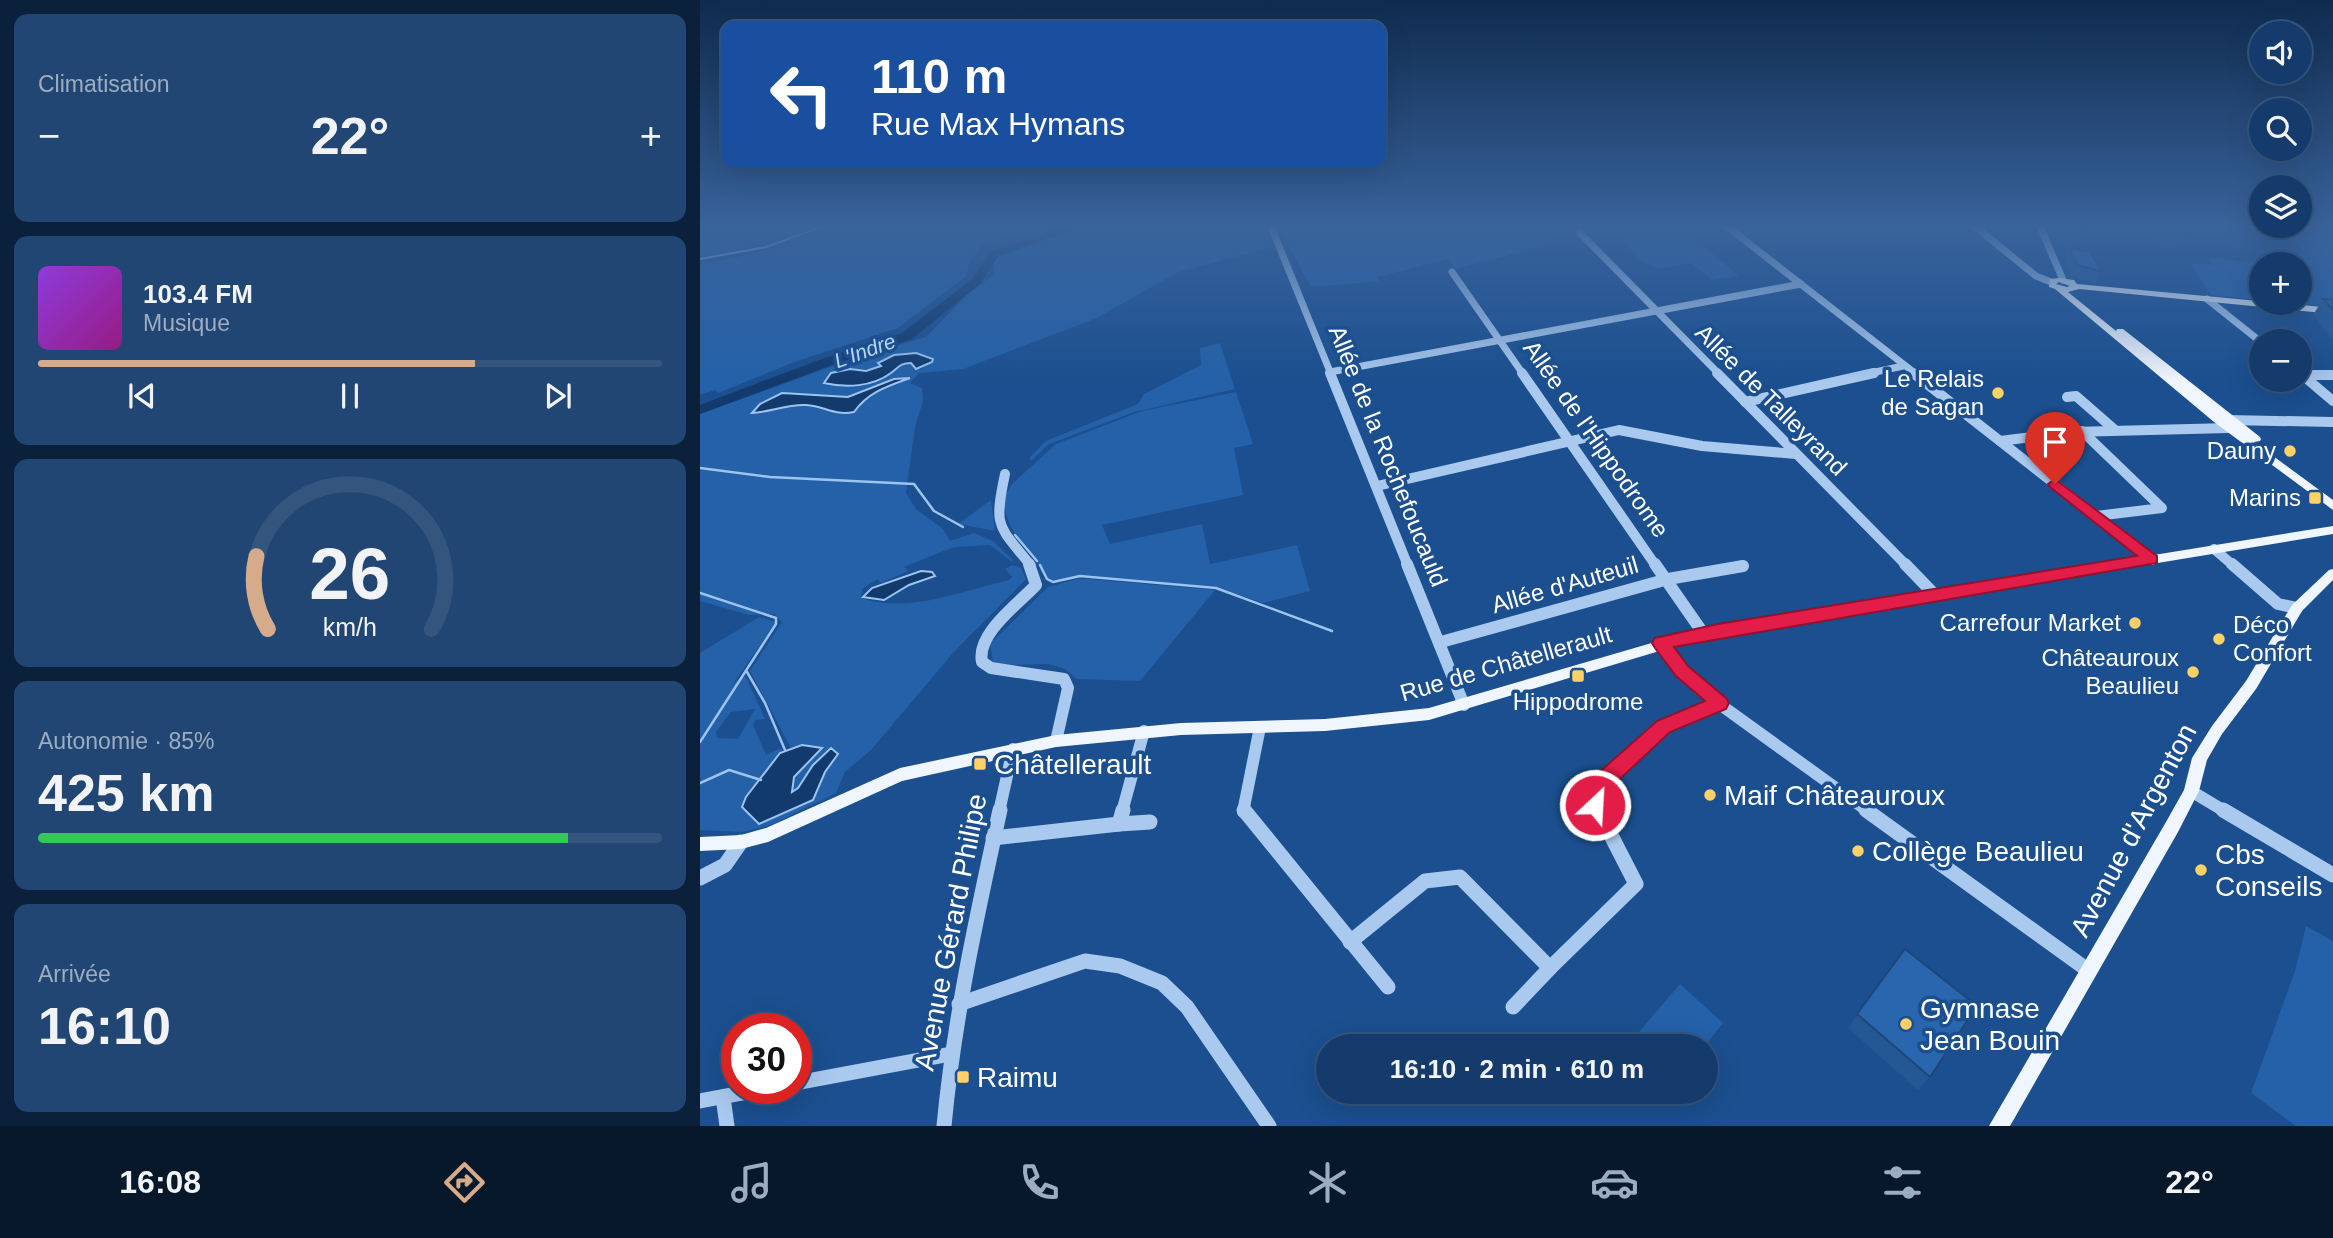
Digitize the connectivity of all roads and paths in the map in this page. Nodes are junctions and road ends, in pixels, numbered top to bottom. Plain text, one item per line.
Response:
1 (1291, 277) edge
2 (1455, 277) edge
3 (1624, 277) edge
4 (1791, 277) edge
5 (2038, 277) edge
6 (2056, 277) edge
7 (1801, 284) junction
8 (2058, 284) junction
9 (2075, 287) junction
10 (2207, 299) junction
11 (1657, 310) junction
12 (2333, 311) edge
13 (2249, 332) edge
14 (1502, 340) junction
15 (1903, 366) junction
16 (1330, 372) junction
17 (2312, 374) edge
18 (2333, 375) edge
19 (2312, 384) edge
20 (2067, 397) dead end
21 (2333, 401) edge
22 (1745, 402) junction
23 (2333, 422) edge
24 (2231, 424) junction
25 (2115, 430) junction
26 (2082, 431) junction
27 (2000, 440) junction
28 (1572, 443) junction
29 (1796, 454) junction
30 (1005, 474) dead end
31 (1377, 486) junction
32 (2333, 500) edge
33 (2333, 506) edge
34 (2096, 516) junction
35 (2333, 530) edge
36 (2214, 549) junction
37 (2152, 559) junction
38 (1743, 566) dead end
39 (2333, 573) edge
40 (1668, 579) junction
41 (1935, 595) junction
42 (2297, 608) junction
43 (1703, 633) junction
44 (1441, 642) junction
45 (1661, 643) junction
46 (1720, 703) junction
47 (1464, 705) junction
48 (1260, 727) junction
49 (1144, 731) junction
50 (1056, 741) junction
51 (1013, 749) junction
52 (2191, 791) junction
53 (1150, 822) dead end
54 (1119, 824) junction
55 (993, 838) junction
56 (741, 842) junction
57 (700, 844) edge
58 (2332, 871) edge
59 (700, 878) edge
60 (1350, 942) junction
61 (1550, 968) junction
62 (2089, 971) junction
63 (1388, 987) dead end
64 (959, 1004) junction
65 (1513, 1007) dead end
66 (951, 1054) junction
67 (812, 1080) edge
68 (721, 1097) edge
69 (700, 1101) edge
70 (724, 1104) edge
71 (2006, 1123) edge
72 (727, 1126) edge
73 (944, 1126) edge
74 (1269, 1126) edge

1 - 16 street, Allée de la Rochefoucauld
2 - 14 street, Allée de l'Hippodrome
3 - 11 street, Allée de Talleyrand
4 - 7 street
5 - 8 street
6 - 8 street
7 - 11 street
7 - 15 street
8 - 9 main road
8 - 24 main road
9 - 10 main road
9 - 24 main road
10 - 12 main road
10 - 13 street
11 - 14 street
11 - 22 street, Allée de Talleyrand
14 - 16 street
14 - 28 street, Allée de l'Hippodrome
15 - 22 street
15 - 27 street
16 - 31 street, Allée de la Rochefoucauld
17 - 18 street
19 - 21 street
20 - 25 street
22 - 29 street, Allée de Talleyrand
23 - 24 street
24 - 25 street
24 - 32 main road
24 - 33 main road
25 - 26 street
26 - 27 street
26 - 34 street
27 - 34 street
28 - 29 street
28 - 31 street
28 - 40 street, Allée de l'Hippodrome
29 - 41 street, Allée de Talleyrand
30 - 50 street
31 - 44 street, Allée de la Rochefoucauld
34 - 37 street
35 - 36 main road, Rue de Châtellerault
36 - 37 main road, Rue de Châtellerault
36 - 42 street
37 - 41 main road, Rue de Châtellerault
38 - 40 street, Allée d'Auteuil
39 - 42 main road, Avenue d'Argenton
40 - 43 street, Allée de l'Hippodrome
40 - 44 street, Allée d'Auteuil
41 - 43 main road, Rue de Châtellerault
42 - 52 main road, Avenue d'Argenton
43 - 45 main road, Rue de Châtellerault
44 - 47 street, Allée de la Rochefoucauld
45 - 46 street
45 - 47 main road, Rue de Châtellerault
46 - 61 street
46 - 62 street
47 - 48 main road, Rue de Châtellerault
48 - 49 main road, Rue de Châtellerault
48 - 60 street
49 - 50 main road, Rue de Châtellerault
49 - 54 street
50 - 51 main road, Rue de Châtellerault
51 - 55 street, Avenue Gérard Philipe
51 - 56 main road, Rue de Châtellerault
52 - 58 street
52 - 62 main road, Avenue d'Argenton
53 - 54 street
54 - 55 street
55 - 64 street, Avenue Gérard Philipe
56 - 57 main road, Rue de Châtellerault
56 - 59 street
60 - 61 street
60 - 63 street
61 - 65 street
62 - 71 main road, Avenue d'Argenton
64 - 66 street, Avenue Gérard Philipe
64 - 74 street
66 - 67 street
66 - 73 street, Avenue Gérard Philipe
68 - 69 street
70 - 72 street

